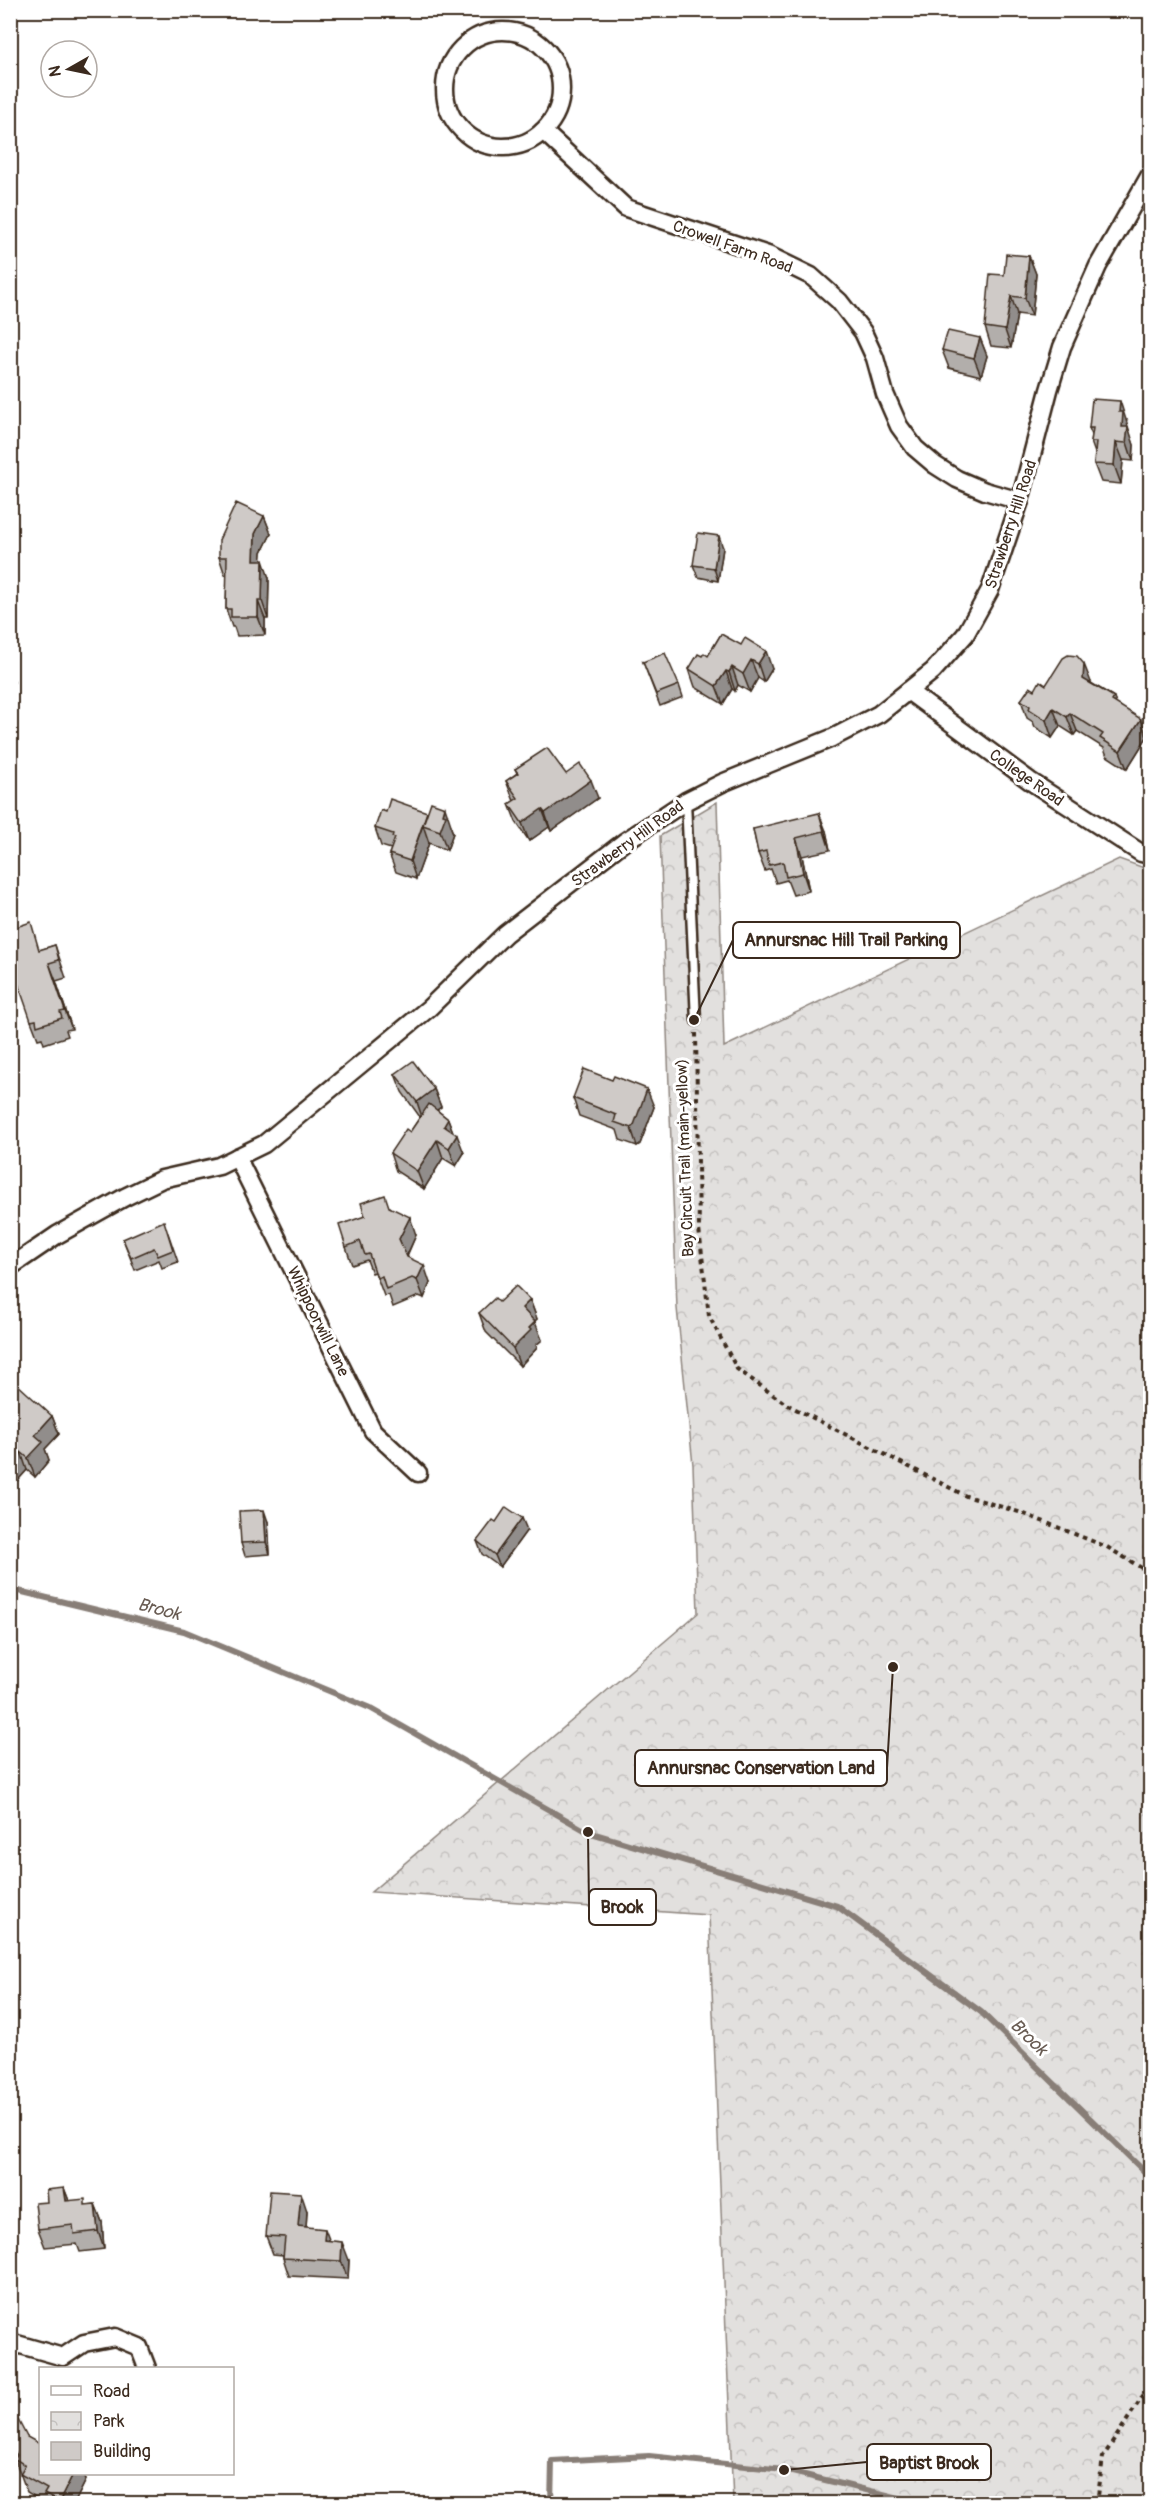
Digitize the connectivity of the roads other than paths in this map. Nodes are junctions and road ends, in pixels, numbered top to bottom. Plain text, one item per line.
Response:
1 (543, 131) junction
2 (1150, 176) edge
3 (1020, 501) junction
4 (908, 691) junction
5 (687, 801) junction
6 (1150, 855) edge
7 (696, 1021) road end
8 (237, 1157) junction
9 (10, 1267) edge
10 (418, 1473) dead end
11 (10, 2342) edge
12 (64, 2363) edge
13 (147, 2367) edge

1 - 1 street
1 - 3 street, Crowell Farm Road
2 - 3 street, Strawberry Hill Road
3 - 4 street, Strawberry Hill Road
4 - 5 street, Strawberry Hill Road
4 - 6 street, College Road
5 - 7 lane
5 - 8 street, Strawberry Hill Road
8 - 9 street, Strawberry Hill Road
8 - 10 street, Whippoorwill Lane
11 - 12 street
12 - 13 street

